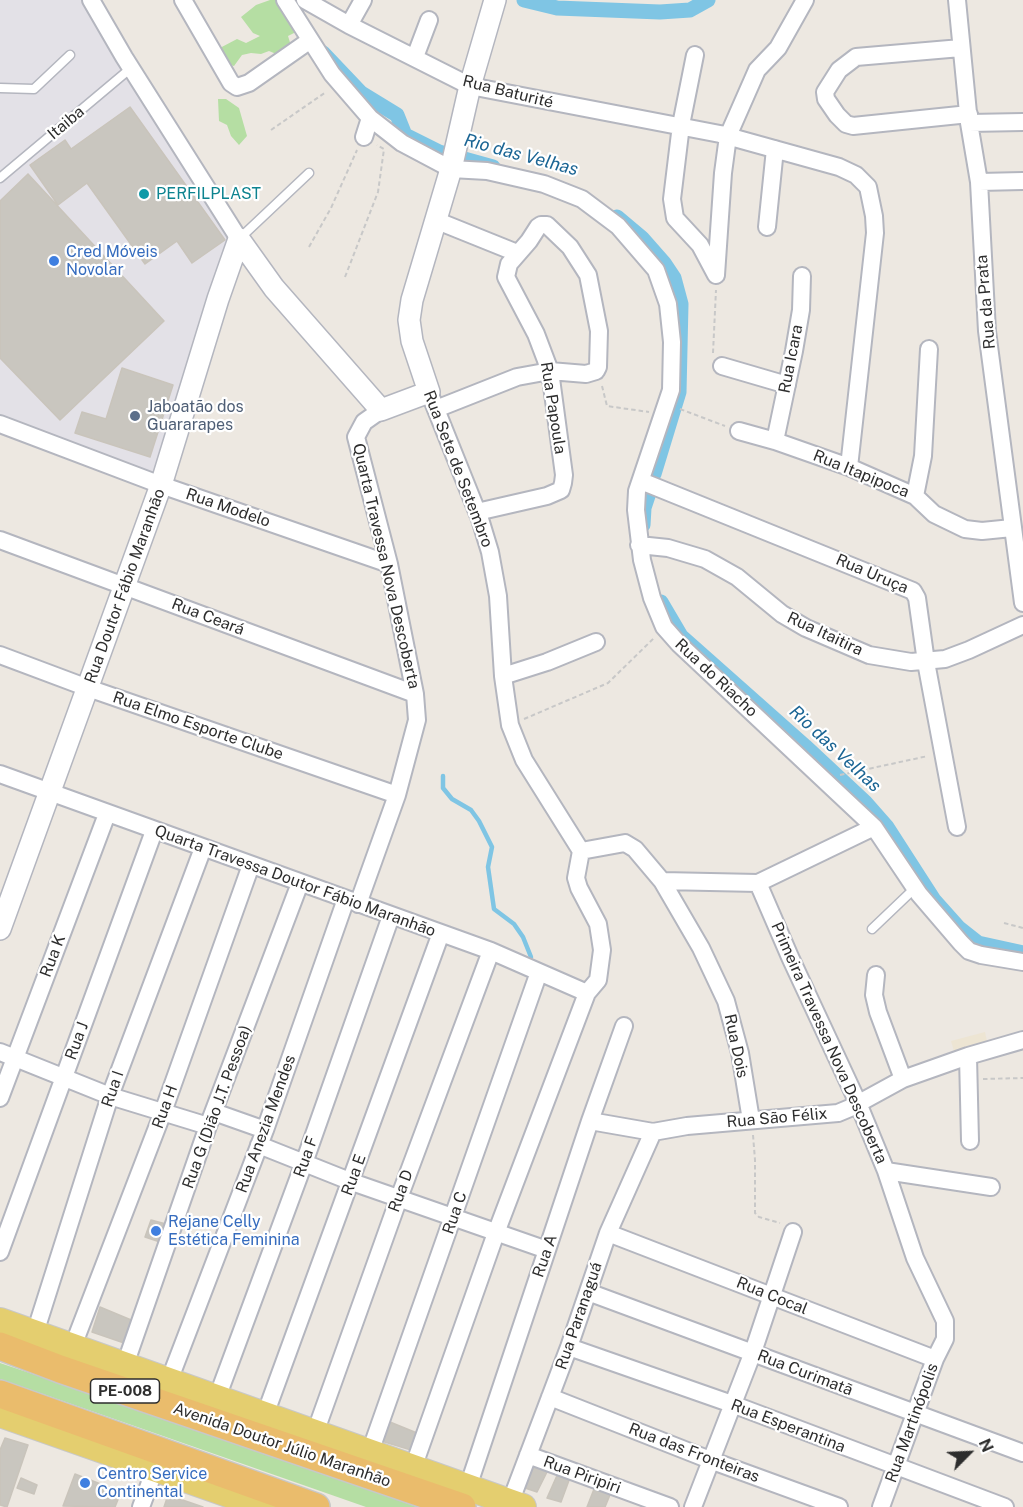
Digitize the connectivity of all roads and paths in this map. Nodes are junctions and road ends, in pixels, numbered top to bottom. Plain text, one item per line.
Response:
1 (91, 0) edge
2 (183, 0) edge
3 (285, 0) edge
4 (305, 0) edge
5 (363, 0) edge
6 (495, 0) edge
7 (805, 0) edge
8 (957, 0) edge
9 (429, 20) dead end
10 (349, 25) junction
11 (309, 41) junction
12 (961, 48) junction
13 (695, 54) dead end
14 (70, 55) dead end
15 (415, 57) junction
16 (131, 68) junction
17 (332, 74) junction
18 (470, 86) junction
19 (0, 88) edge
20 (370, 118) junction
21 (969, 119) junction
22 (1023, 122) edge
23 (681, 125) junction
24 (271, 130) dead end
25 (728, 136) junction
26 (364, 137) junction
27 (775, 149) junction
28 (453, 158) junction
29 (309, 173) dead end
30 (0, 178) edge
31 (1023, 181) edge
32 (979, 182) junction
33 (435, 220) junction
34 (767, 227) dead end
35 (239, 239) junction
36 (309, 247) dead end
37 (518, 253) junction
38 (716, 275) junction
39 (802, 276) dead end
40 (345, 277) dead end
41 (929, 349) dead end
42 (722, 366) joint
43 (597, 369) junction
44 (550, 371) junction
45 (787, 385) junction
46 (432, 401) junction
47 (681, 409) dead end
48 (381, 410) junction
49 (664, 414) junction
50 (0, 424) edge
51 (739, 431) joint
52 (775, 441) junction
53 (849, 467) junction
54 (641, 481) junction
55 (161, 485) junction
56 (915, 496) junction
57 (477, 512) junction
58 (1012, 528) junction
59 (0, 540) edge
60 (645, 545) junction
61 (389, 564) junction
62 (125, 585) junction
63 (1023, 603) edge
64 (1023, 625) edge
65 (664, 627) junction
66 (596, 642) dead end
67 (0, 655) edge
68 (926, 662) junction
69 (503, 676) junction
70 (88, 688) junction
71 (415, 694) junction
72 (510, 725) junction
73 (943, 753) junction
74 (0, 774) edge
75 (843, 774) dead end
76 (49, 792) junction
77 (397, 795) junction
78 (107, 814) junction
79 (874, 827) junction
80 (957, 827) dead end
81 (154, 831) junction
82 (203, 848) junction
83 (582, 851) junction
84 (251, 865) junction
85 (662, 881) junction
86 (300, 883) junction
87 (758, 883) junction
88 (915, 888) junction
89 (7, 889) edge
90 (352, 902) junction
91 (391, 916) junction
92 (1004, 923) dead end
93 (1023, 928) edge
94 (872, 929) dead end
95 (0, 930) edge
96 (441, 933) junction
97 (491, 951) junction
98 (1023, 962) edge
99 (539, 972) junction
100 (876, 975) dead end
101 (587, 993) junction
102 (624, 1026) dead end
103 (1023, 1040) edge
104 (7, 1055) edge
105 (968, 1056) junction
106 (64, 1077) junction
107 (1023, 1078) edge
108 (903, 1079) junction
109 (968, 1079) junction
110 (110, 1096) junction
111 (0, 1098) edge
112 (858, 1103) junction
113 (163, 1112) junction
114 (211, 1119) junction
115 (751, 1120) junction
116 (590, 1121) junction
117 (653, 1132) junction
118 (262, 1137) junction
119 (970, 1142) dead end
120 (304, 1163) junction
121 (886, 1171) junction
122 (352, 1182) junction
123 (991, 1187) dead end
124 (399, 1198) junction
125 (453, 1218) junction
126 (793, 1232) joint
127 (496, 1233) junction
128 (608, 1233) junction
129 (547, 1250) junction
130 (0, 1252) edge
131 (588, 1292) junction
132 (772, 1295) junction
133 (0, 1321) edge
134 (35, 1333) junction
135 (945, 1339) joint
136 (0, 1346) edge
137 (73, 1346) junction
138 (569, 1347) junction
139 (753, 1352) junction
140 (935, 1359) junction
141 (125, 1365) junction
142 (169, 1381) junction
143 (0, 1394) edge
144 (217, 1398) junction
145 (550, 1398) junction
146 (732, 1404) junction
147 (0, 1414) edge
148 (915, 1414) junction
149 (265, 1415) junction
150 (315, 1433) junction
151 (370, 1452) junction
152 (1023, 1453) edge
153 (528, 1455) junction
154 (710, 1460) junction
155 (896, 1467) junction
156 (413, 1468) junction
157 (155, 1469) junction
158 (465, 1497) edge
159 (516, 1505) edge
160 (141, 1507) edge
161 (265, 1507) edge
162 (316, 1507) edge
163 (670, 1507) edge
164 (693, 1507) edge
165 (839, 1507) edge
166 (881, 1507) edge
167 (1005, 1507) edge

1 - 16 street
2 - 11 street
3 - 11 street
4 - 10 street, Rua Baturité
5 - 10 street
6 - 18 street, Rua Sete de Setembro
7 - 25 street
8 - 12 street, Rua da Prata
9 - 15 street
10 - 15 street, Rua Baturité
11 - 17 street
12 - 21 street, Rua da Prata
12 - 21 street
13 - 23 street
14 - 19 lane
15 - 18 street, Rua Baturité
16 - 30 lane, Itaiba
16 - 35 street
17 - 20 street
17 - 24 path
18 - 23 street, Rua Baturité
18 - 28 street, Rua Sete de Setembro
20 - 26 street
20 - 28 street
21 - 22 street
21 - 32 street, Rua da Prata
23 - 25 street, Rua Baturité
23 - 38 street
25 - 27 street, Rua Baturité
25 - 38 street
26 - 36 path
26 - 40 path
27 - 34 street
27 - 53 street, Rua Baturité
28 - 33 street, Rua Sete de Setembro
28 - 49 street, Rua do Riacho
29 - 35 lane
31 - 32 street
32 - 58 street, Rua da Prata
33 - 37 street
33 - 46 street, Rua Sete de Setembro
35 - 48 street
35 - 55 street, Rua Doutor Fábio Maranhão
37 - 43 street
37 - 44 street, Rua Papoula
38 - 42 path
39 - 45 street, Rua Icara
41 - 56 street
42 - 45 street
43 - 44 street
43 - 49 path
44 - 46 street
44 - 57 street, Rua Papoula
45 - 52 street, Rua Icara
46 - 48 street, Quarta Travessa Nova Descoberta
46 - 57 street, Rua Sete de Setembro
47 - 51 path
48 - 61 street, Quarta Travessa Nova Descoberta
49 - 54 street, Rua do Riacho
50 - 55 street, Rua Modelo
51 - 52 street, Rua Itapipoca
52 - 53 street, Rua Itapipoca
53 - 56 street, Rua Itapipoca
54 - 60 street, Rua do Riacho
54 - 68 street, Rua Uruça
55 - 61 street, Rua Modelo
55 - 62 street, Rua Doutor Fábio Maranhão
56 - 58 street, Rua Itapipoca
57 - 69 street, Rua Sete de Setembro
58 - 63 street, Rua da Prata
59 - 62 street, Rua Ceará
60 - 65 street, Rua do Riacho
60 - 68 street, Rua Itaitira
61 - 71 street, Quarta Travessa Nova Descoberta
62 - 70 street, Rua Doutor Fábio Maranhão
62 - 71 street, Rua Ceará
64 - 68 street, Rua Itaitira
65 - 72 path
65 - 79 street, Rua do Riacho
66 - 69 street
67 - 70 street, Rua Elmo Esporte Clube
68 - 73 street, Rua Uruça
69 - 72 street, Rua Sete de Setembro
70 - 76 street, Rua Doutor Fábio Maranhão
70 - 77 street, Rua Elmo Esporte Clube
71 - 77 street, Quarta Travessa Nova Descoberta
72 - 83 street, Rua Sete de Setembro
73 - 75 path
73 - 80 street, Rua Uruça
74 - 76 street, Quarta Travessa Doutor Fábio Maranhão
76 - 78 street, Quarta Travessa Doutor Fábio Maranhão
76 - 89 street, Rua Doutor Fábio Maranhão
77 - 90 street, Quarta Travessa Nova Descoberta
78 - 81 street, Quarta Travessa Doutor Fábio Maranhão
78 - 104 street, Rua K
79 - 87 street
79 - 88 street, Rua do Riacho
81 - 82 street, Quarta Travessa Doutor Fábio Maranhão
81 - 106 street, Rua J
82 - 84 street, Quarta Travessa Doutor Fábio Maranhão
82 - 110 street, Rua I
83 - 85 street, Rua Dois
83 - 101 street
84 - 86 street, Quarta Travessa Doutor Fábio Maranhão
84 - 113 street, Rua H
85 - 87 street
85 - 115 street, Rua Dois
86 - 90 street, Quarta Travessa Doutor Fábio Maranhão
86 - 114 street, Rua G (Dião J.T. Pessoa)
87 - 112 street, Primeira Travessa Nova Descoberta
88 - 94 lane
88 - 98 street, Rua do Riacho
89 - 95 street, Rua Doutor Fábio Maranhão
90 - 91 street, Quarta Travessa Doutor Fábio Maranhão
90 - 118 street, Rua Anezia Mendes
91 - 96 street, Quarta Travessa Doutor Fábio Maranhão
91 - 120 street, Rua F
92 - 93 path
96 - 97 street, Quarta Travessa Doutor Fábio Maranhão
96 - 122 street, Rua E
97 - 99 street, Quarta Travessa Doutor Fábio Maranhão
97 - 124 street, Rua D
99 - 101 street, Quarta Travessa Doutor Fábio Maranhão
99 - 125 street, Rua C
100 - 108 street
101 - 127 street
102 - 116 street, Rua A
103 - 105 street, Rua São Félix
104 - 106 street
104 - 111 street, Rua K
105 - 108 street, Rua São Félix
105 - 109 street
106 - 110 street
106 - 130 street, Rua J
107 - 109 path
108 - 112 street, Rua São Félix
109 - 119 street
110 - 113 street
110 - 134 street, Rua I
112 - 115 street, Rua São Félix
112 - 121 street, Primeira Travessa Nova Descoberta
113 - 114 street
113 - 137 street, Rua H
114 - 118 street
114 - 141 street, Rua G (Dião J.T. Pessoa)
115 - 117 street, Rua São Félix
115 - 126 path
116 - 117 street, Rua São Félix
116 - 129 street, Rua A
117 - 128 street, Rua Paranaguá
118 - 120 street
118 - 142 street, Rua Anezia Mendes
120 - 122 street
120 - 144 street, Rua F
121 - 123 street
121 - 135 street, Primeira Travessa Nova Descoberta
122 - 124 street
122 - 149 street, Rua E
124 - 125 street
124 - 150 street, Rua D
125 - 127 street
125 - 151 street, Rua C
126 - 132 street
127 - 129 street
127 - 156 street
128 - 131 street, Rua Paranaguá
128 - 132 street, Rua Cocal
129 - 158 street, Rua A
131 - 138 street, Rua Paranaguá
131 - 139 street, Rua Curimatã
132 - 139 street
132 - 140 street, Rua Cocal
133 - 134 main road, Avenida Doutor Júlio Maranhão
134 - 137 main road, Avenida Doutor Júlio Maranhão
135 - 140 street, Rua Martinópolis
136 - 158 highway, Avenida Doutor Júlio Maranhão / PE-008
137 - 141 main road, Avenida Doutor Júlio Maranhão
138 - 145 street, Rua Paranaguá
138 - 146 street, Rua Esperantina
139 - 146 street
139 - 148 street, Rua Curimatã
140 - 148 street, Rua Martinópolis
141 - 142 main road, Avenida Doutor Júlio Maranhão
142 - 144 main road, Avenida Doutor Júlio Maranhão
143 - 162 highway, PE-008
144 - 149 main road, Avenida Doutor Júlio Maranhão
145 - 153 street, Rua Paranaguá
145 - 154 street, Rua das Fronteiras
146 - 154 street
146 - 155 street, Rua Esperantina
147 - 157 main road
148 - 152 street, Rua Curimatã
148 - 155 street, Rua Martinópolis
149 - 150 main road, Avenida Doutor Júlio Maranhão
150 - 151 main road, Avenida Doutor Júlio Maranhão
151 - 156 main road, Avenida Doutor Júlio Maranhão
153 - 159 street, Rua Paranaguá
153 - 163 street, Rua Piripiri
154 - 164 street
154 - 165 street, Rua das Fronteiras
155 - 166 street, Rua Martinópolis
155 - 167 street, Rua Esperantina
156 - 158 main road, Avenida Doutor Júlio Maranhão
157 - 160 street
157 - 161 main road
158 - 159 main road, Avenida Doutor Júlio Maranhão

